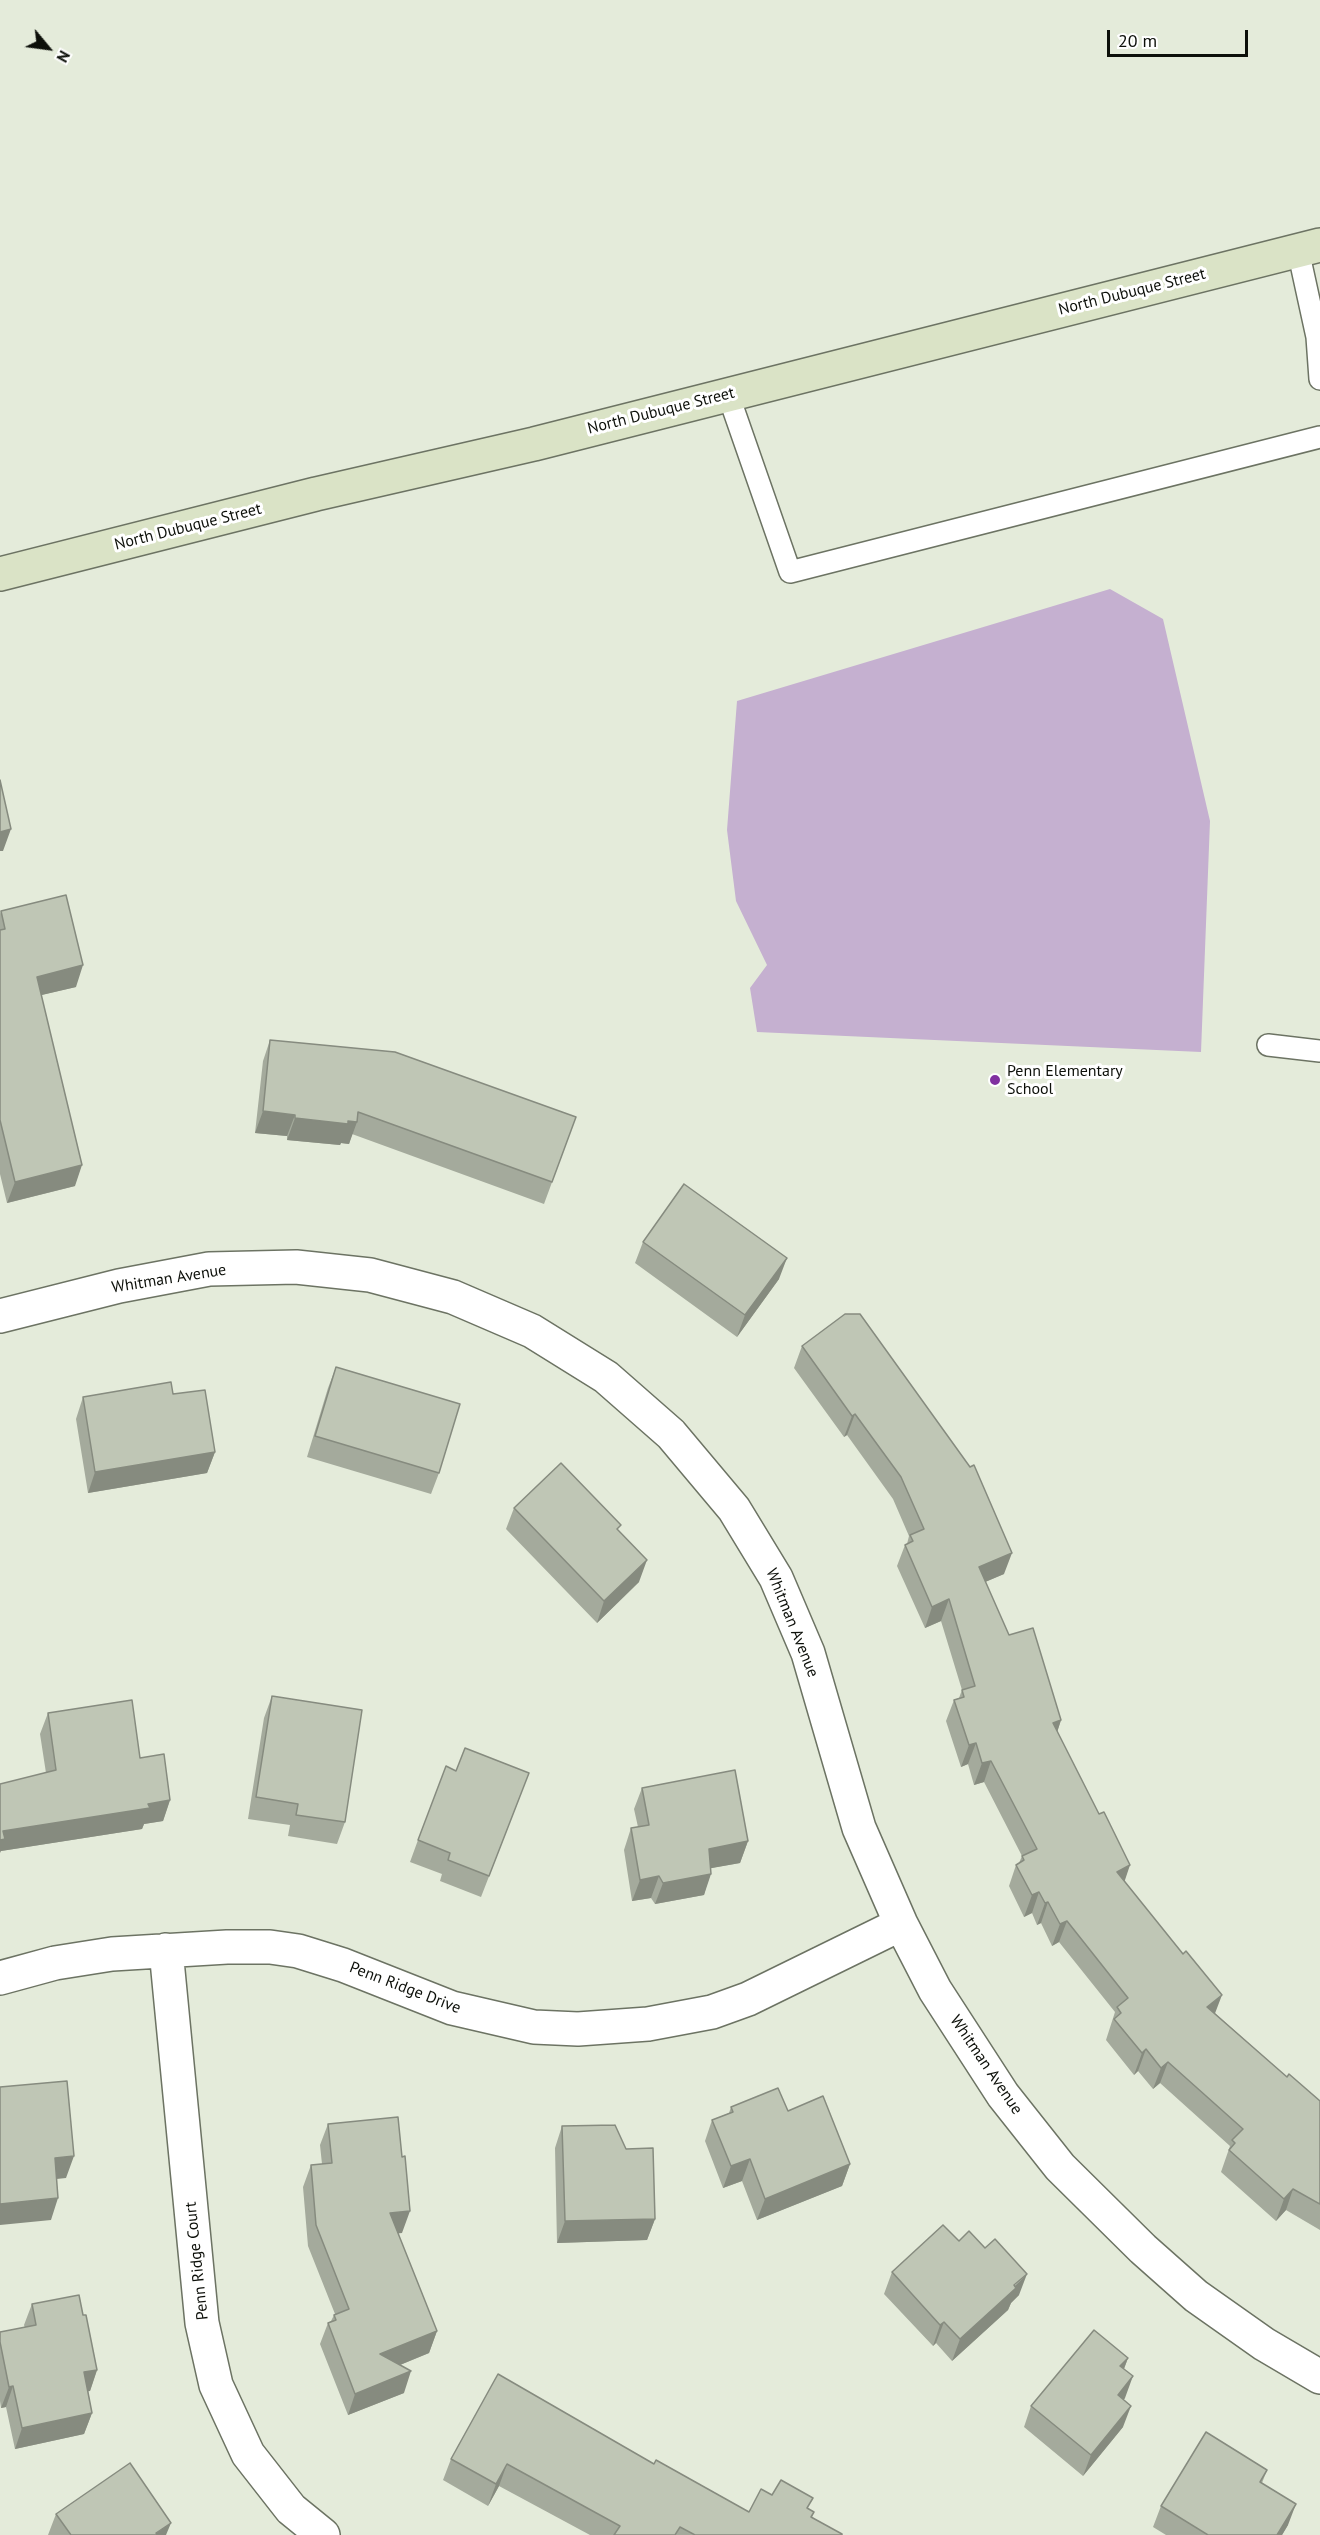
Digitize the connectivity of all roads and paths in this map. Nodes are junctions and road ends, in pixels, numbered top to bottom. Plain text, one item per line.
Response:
1 (1309, 248) edge
2 (1320, 379) edge
3 (728, 394) junction
4 (1320, 437) edge
5 (0, 574) edge
6 (1268, 1045) dead end
7 (1320, 1051) edge
8 (0, 1316) edge
9 (901, 1924) junction
10 (166, 1950) junction
11 (0, 1978) edge
12 (1320, 2377) edge
13 (323, 2535) edge

1 - 2 lane
1 - 3 main road, North Dubuque Street
3 - 4 lane
3 - 5 main road, North Dubuque Street
6 - 7 lane
8 - 9 street, Whitman Avenue
9 - 10 street, Penn Ridge Drive
9 - 12 street, Whitman Avenue
10 - 11 street, Penn Ridge Drive
10 - 13 street, Penn Ridge Court

